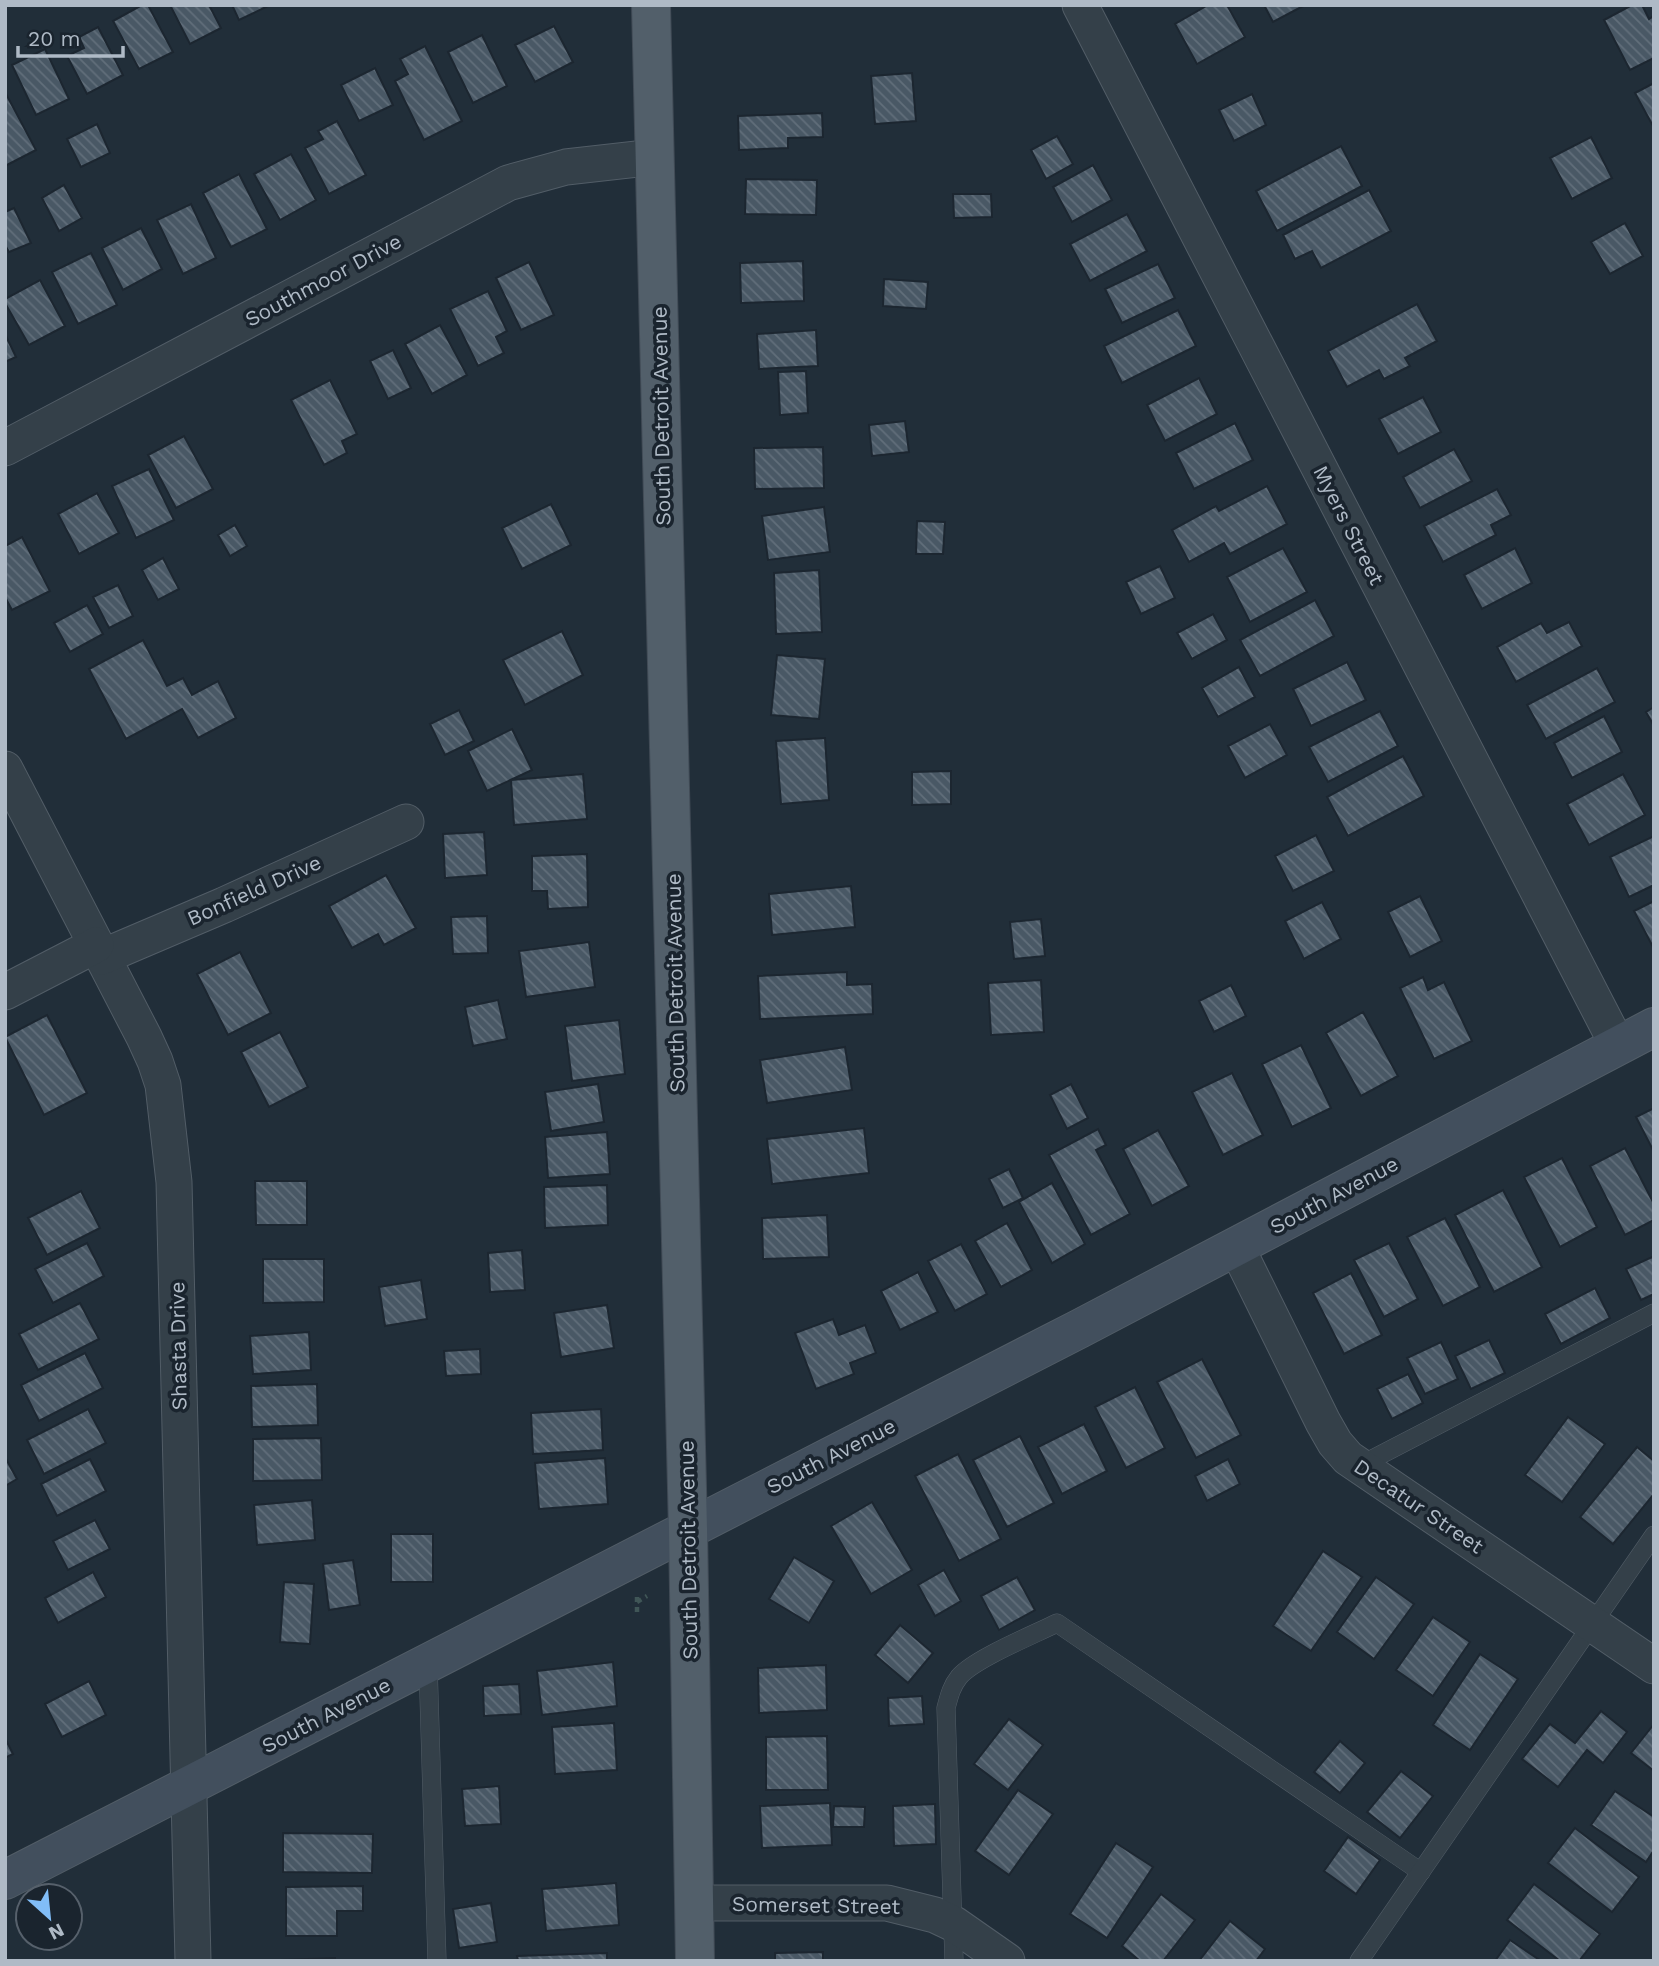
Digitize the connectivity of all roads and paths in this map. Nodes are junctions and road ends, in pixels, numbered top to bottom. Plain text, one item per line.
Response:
1 (651, 5) edge
2 (1080, 5) edge
3 (655, 157) junction
4 (5, 449) edge
5 (5, 769) edge
6 (405, 822) dead end
7 (99, 951) junction
8 (5, 992) edge
9 (1654, 1027) edge
10 (1618, 1046) junction
11 (1236, 1247) junction
12 (1654, 1313) edge
13 (1359, 1466) junction
14 (688, 1529) junction
15 (1654, 1535) edge
16 (636, 1592) dead end
17 (647, 1596) dead end
18 (637, 1602) junction
19 (637, 1615) dead end
20 (1592, 1624) junction
21 (428, 1663) junction
22 (1654, 1667) edge
23 (189, 1786) junction
24 (1421, 1872) junction
25 (5, 1880) edge
26 (694, 1903) junction
27 (954, 1924) junction
28 (193, 1961) edge
29 (438, 1961) edge
30 (695, 1961) edge
31 (954, 1961) edge
32 (1007, 1961) edge
33 (1360, 1961) edge

1 - 3 main road, South Detroit Avenue
2 - 10 street, Myers Street
3 - 4 street, Southmoor Drive
3 - 14 main road, South Detroit Avenue
5 - 7 street, Shasta Drive
6 - 7 street, Bonfield Drive
7 - 8 street, Bonfield Drive
7 - 23 street, Shasta Drive
9 - 10 street, South Avenue
10 - 11 street, South Avenue
11 - 13 street, Decatur Street
11 - 14 street, South Avenue
12 - 13 lane
13 - 20 street, Decatur Street
14 - 21 street, South Avenue
14 - 26 main road, South Detroit Avenue
15 - 20 lane
16 - 18 path
17 - 18 path
18 - 19 path
20 - 22 street, Decatur Street
20 - 24 lane
21 - 23 street, South Avenue
21 - 29 lane
23 - 25 street, South Avenue
23 - 28 street, Shasta Drive
24 - 27 lane
24 - 33 lane
26 - 27 street, Somerset Street
26 - 30 main road, South Detroit Avenue
27 - 31 lane
27 - 32 street, Somerset Street

